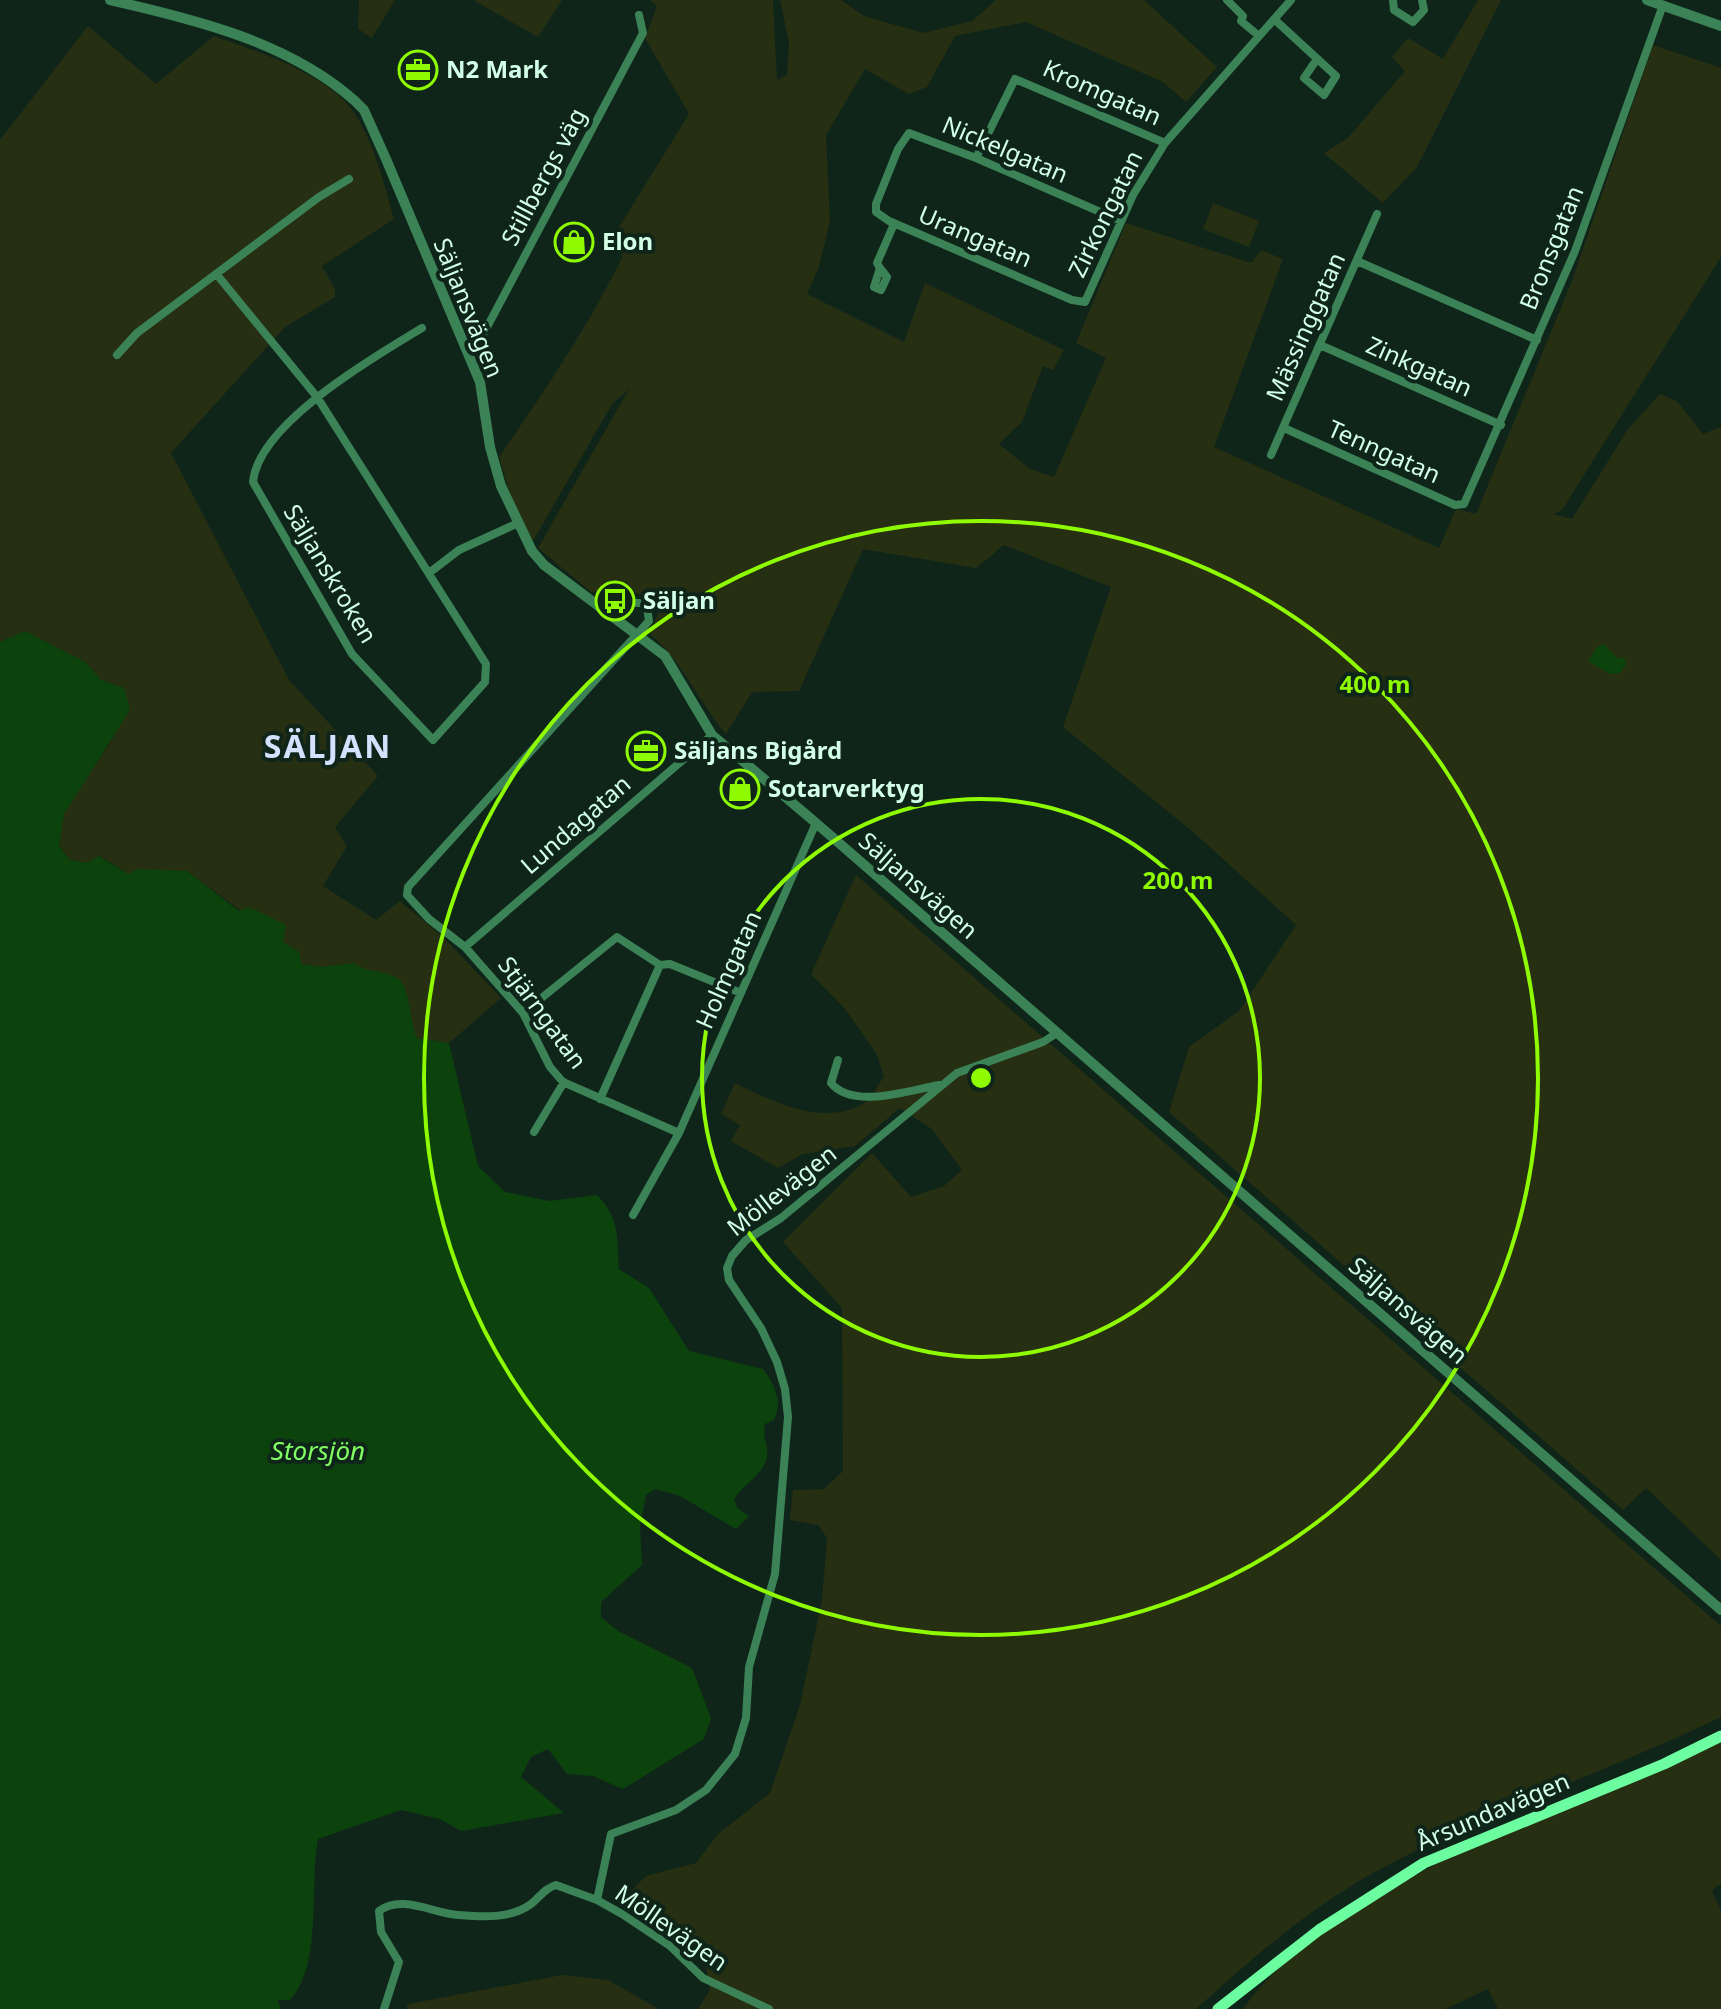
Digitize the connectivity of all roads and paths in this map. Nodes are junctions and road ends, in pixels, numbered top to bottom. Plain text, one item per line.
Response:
1 (110, 0) edge
2 (1227, 0) edge
3 (1291, 0) edge
4 (1393, 0) edge
5 (1422, 0) edge
6 (1647, 0) edge
7 (1663, 5) junction
8 (639, 15) dead end
9 (1274, 19) junction
10 (1721, 26) edge
11 (1259, 36) junction
12 (1317, 59) dead end
13 (1165, 143) junction
14 (976, 158) junction
15 (349, 179) dead end
16 (876, 212) joint
17 (1377, 214) dead end
18 (1121, 221) junction
19 (894, 224) junction
20 (1357, 261) junction
21 (880, 268) dead end
22 (218, 276) junction
23 (1085, 302) joint
24 (422, 328) dead end
25 (1537, 340) junction
26 (1320, 345) junction
27 (117, 355) dead end
28 (469, 355) junction
29 (317, 397) junction
30 (1501, 425) junction
31 (1284, 428) junction
32 (1271, 455) dead end
33 (1468, 500) joint
34 (516, 524) junction
35 (429, 573) junction
36 (593, 602) junction
37 (639, 635) junction
38 (712, 735) junction
39 (816, 823) junction
40 (465, 947) junction
41 (660, 965) junction
42 (741, 993) junction
43 (523, 1013) junction
44 (1057, 1033) junction
45 (838, 1060) dead end
46 (564, 1082) junction
47 (940, 1085) junction
48 (600, 1099) junction
49 (534, 1132) dead end
50 (679, 1133) junction
51 (633, 1215) dead end
52 (1721, 1610) edge
53 (1721, 1736) edge
54 (597, 1900) junction
55 (384, 2009) edge
56 (769, 2009) edge
57 (1218, 2009) edge

1 - 28 street, Säljansvägen
2 - 11 street
3 - 9 street, Zirkongatan
4 - 5 street
6 - 7 street
7 - 10 street
7 - 25 street, Bronsgatan
8 - 28 street, Stillbergs väg
9 - 11 street, Zirkongatan
9 - 12 street
11 - 13 street, Zirkongatan
13 - 14 street, Kromgatan
13 - 18 street, Zirkongatan
14 - 16 street, Nickelgatan
14 - 18 street, Nickelgatan
15 - 22 street
16 - 19 street, Urangatan
17 - 20 street, Mässinggatan
18 - 23 street, Zirkongatan
19 - 21 street, Urangatan
19 - 23 street, Urangatan
20 - 25 street
20 - 26 street, Mässinggatan
22 - 27 street
22 - 29 street
24 - 29 street, Säljanskroken
25 - 30 street, Bronsgatan
26 - 30 street, Zinkgatan
26 - 31 street, Mässinggatan
28 - 34 street, Säljansvägen
29 - 35 street
29 - 35 street, Säljanskroken
30 - 33 street, Bronsgatan
31 - 32 street, Mässinggatan
31 - 33 street, Tenngatan
34 - 35 street
34 - 36 street, Säljansvägen
36 - 37 street, Säljansvägen
36 - 37 street
37 - 38 street, Säljansvägen
37 - 40 street, Stjärngatan
38 - 39 street, Säljansvägen
38 - 40 street, Lundagatan
39 - 42 street, Holmgatan
39 - 44 street, Säljansvägen
40 - 43 street, Stjärngatan
41 - 42 street
41 - 43 street
41 - 48 street
42 - 50 street, Holmgatan
43 - 46 street, Stjärngatan
44 - 47 street, Möllevägen
44 - 52 street, Säljansvägen
45 - 47 street
46 - 48 street, Stjärngatan
46 - 49 street
47 - 54 street, Möllevägen
48 - 50 street, Stjärngatan
50 - 51 street
53 - 57 main road, Årsundavägen
54 - 55 street, Möllevägen
54 - 56 street, Möllevägen

